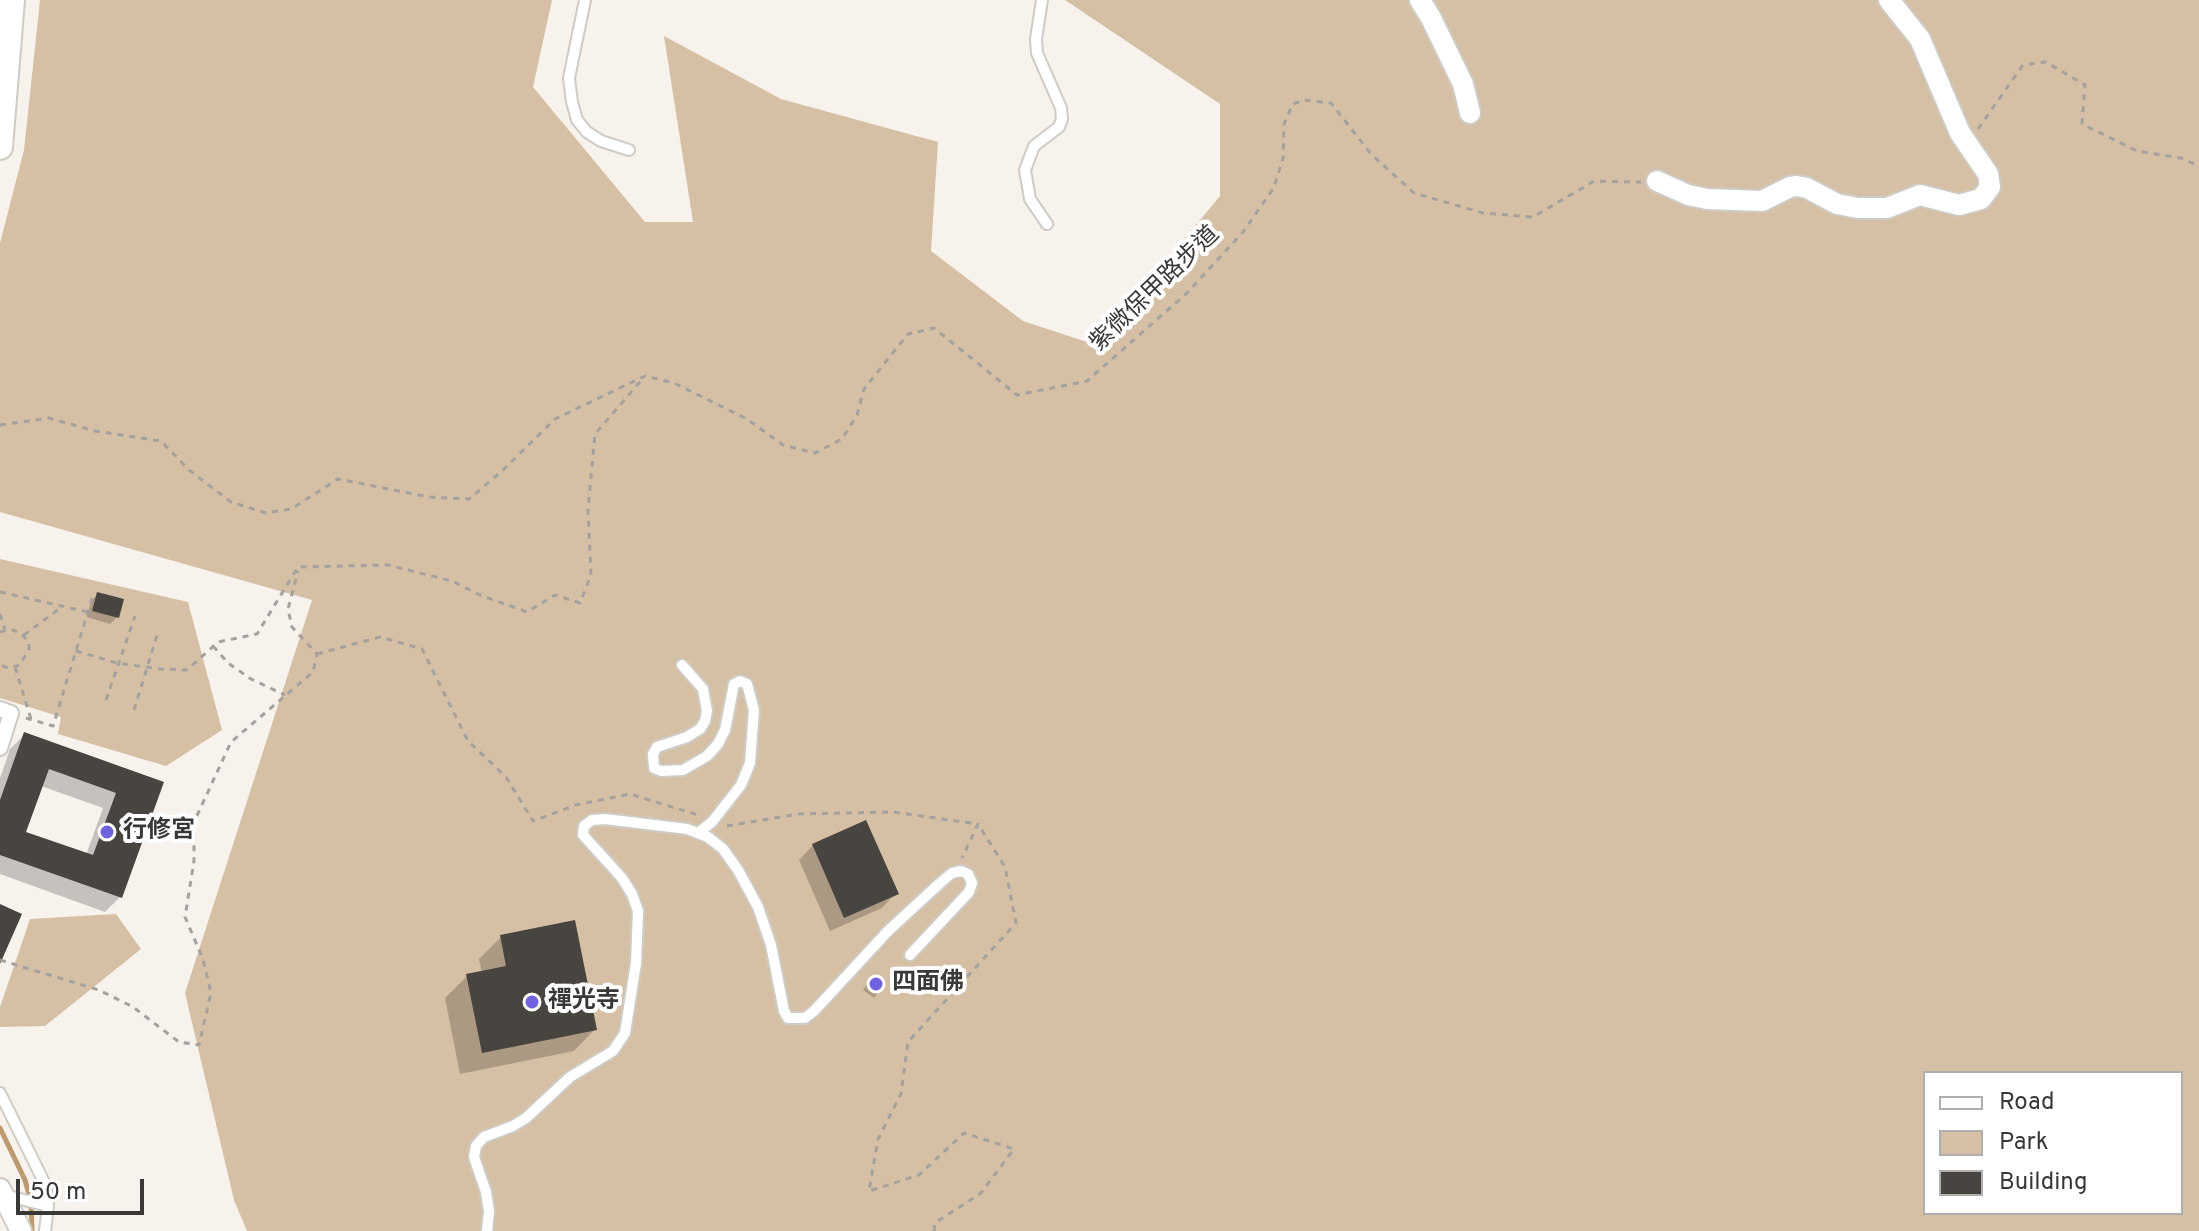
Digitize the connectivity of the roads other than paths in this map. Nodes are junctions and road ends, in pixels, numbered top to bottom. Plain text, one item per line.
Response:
1 (12, 0) edge
2 (585, 0) edge
3 (1042, 0) edge
4 (1420, 0) edge
5 (1889, 0) edge
6 (1470, 113) dead end
7 (0, 147) edge
8 (629, 150) dead end
9 (1657, 181) road end
10 (1047, 224) dead end
11 (682, 665) dead end
12 (6, 711) edge
13 (0, 748) edge
14 (698, 833) junction
15 (910, 955) dead end
16 (0, 1093) edge
17 (6, 1194) edge
18 (46, 1204) junction
19 (21, 1231) edge
20 (45, 1231) edge
21 (487, 1231) edge

1 - 7 street
2 - 8 lane
3 - 10 lane
4 - 6 street
5 - 9 street
11 - 14 lane
12 - 13 street
14 - 15 lane
14 - 21 lane
16 - 18 lane
17 - 18 lane
17 - 19 street
18 - 20 lane

